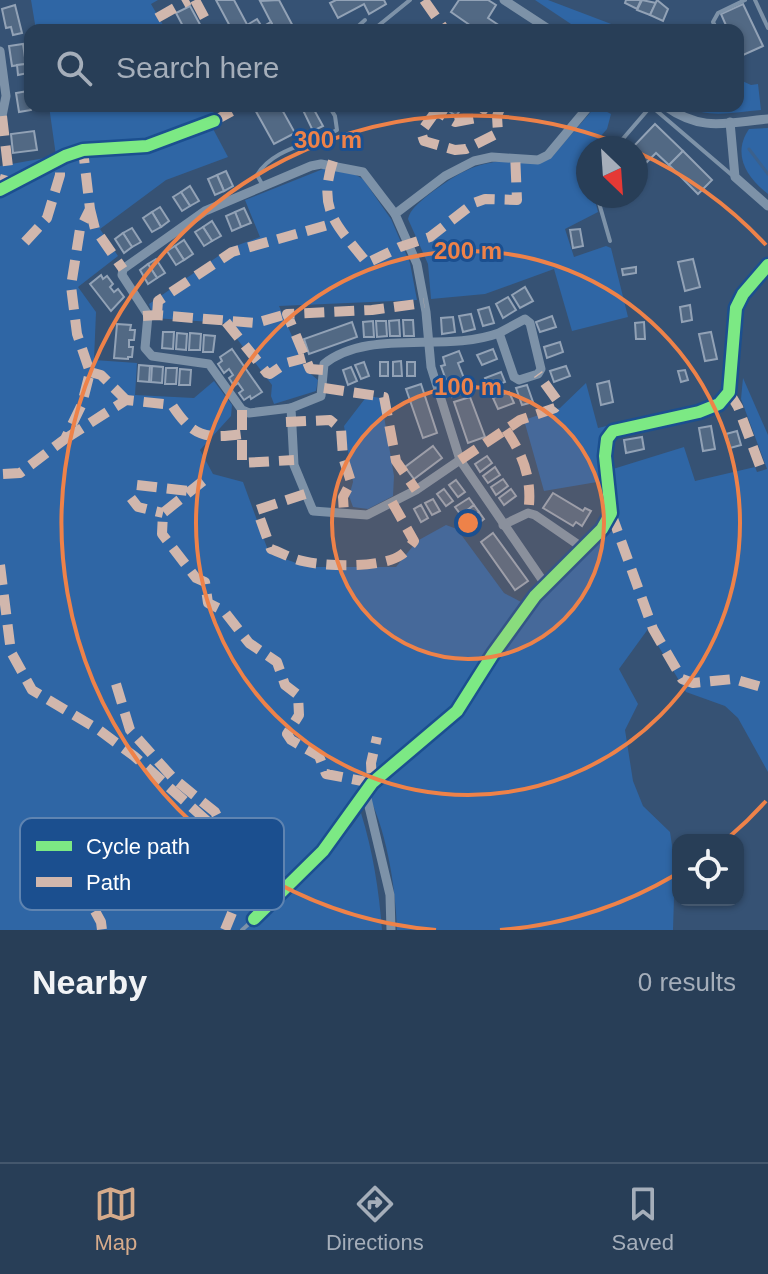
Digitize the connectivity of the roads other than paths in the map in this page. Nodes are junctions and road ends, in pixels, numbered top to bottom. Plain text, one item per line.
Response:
1 (410, 0) edge
2 (504, 0) edge
3 (745, 0) edge
4 (755, 0) edge
5 (365, 20) dead end
6 (361, 24) edge
7 (380, 24) edge
8 (541, 24) edge
9 (714, 24) edge
10 (768, 28) edge
11 (0, 51) edge
12 (333, 112) edge
13 (584, 112) edge
14 (646, 112) edge
15 (658, 112) edge
16 (674, 112) edge
17 (2, 116) edge
18 (768, 119) edge
19 (730, 122) junction
20 (625, 136) edge
21 (735, 177) junction
22 (263, 186) junction
23 (768, 206) edge
24 (600, 208) edge
25 (395, 214) junction
26 (610, 241) dead end
27 (768, 265) edge
28 (499, 333) junction
29 (430, 344) junction
30 (291, 408) junction
31 (460, 460) junction
32 (503, 525) junction
33 (583, 548) junction
34 (545, 584) junction
35 (366, 794) junction
36 (284, 889) edge
37 (263, 910) edge
38 (254, 919) joint
39 (242, 930) edge
40 (391, 930) edge

1 - 7 lane
2 - 8 street
3 - 9 lane
4 - 10 lane
5 - 6 lane
11 - 17 street
12 - 22 lane
13 - 25 street
14 - 20 lane
15 - 21 lane
16 - 19 street
18 - 19 street
19 - 21 street
21 - 23 street
22 - 25 street
22 - 30 street
24 - 26 lane
25 - 29 street
27 - 33 street
28 - 28 street
28 - 29 street
29 - 30 street
29 - 31 street
30 - 31 street
31 - 32 street
32 - 33 street
32 - 34 street
33 - 34 street
34 - 35 street
35 - 36 street
35 - 40 street
37 - 38 street
38 - 39 lane

